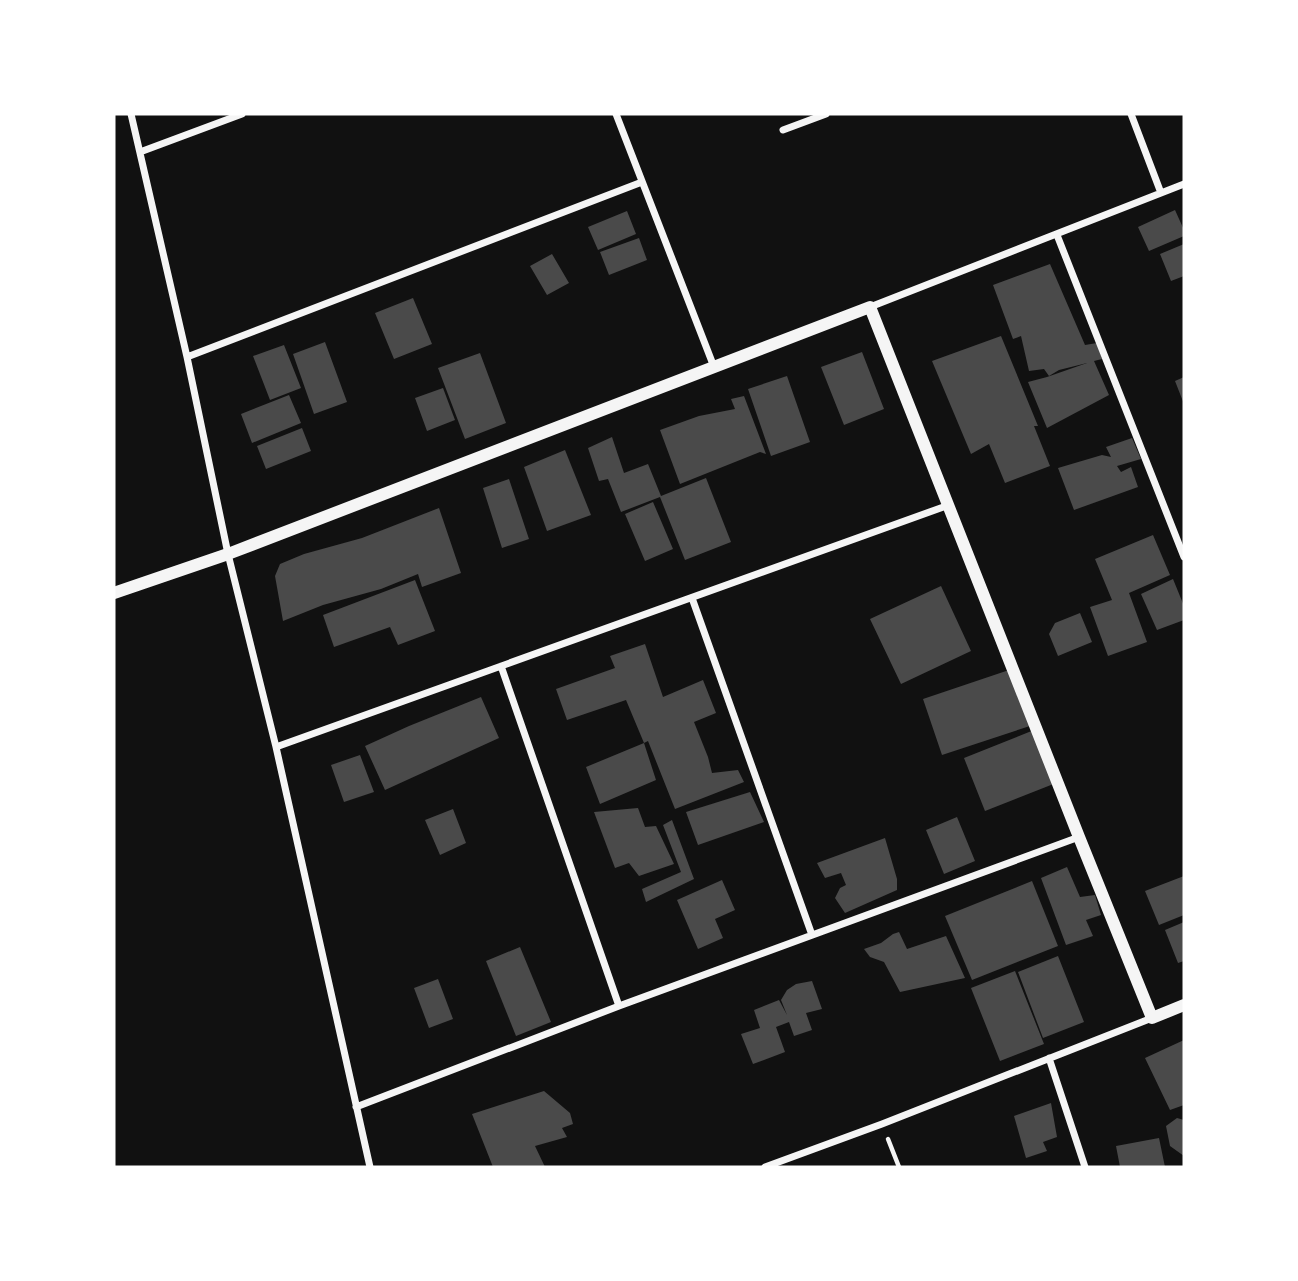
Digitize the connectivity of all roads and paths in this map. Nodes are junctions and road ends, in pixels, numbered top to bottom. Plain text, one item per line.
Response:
1 (131, 114) edge
2 (242, 114) edge
3 (616, 114) edge
4 (826, 114) edge
5 (1132, 114) edge
6 (783, 130) dead end
7 (140, 152) junction
8 (642, 183) junction
9 (1184, 184) edge
10 (1161, 193) junction
11 (1057, 235) junction
12 (870, 307) junction
13 (187, 357) junction
14 (715, 367) junction
15 (949, 505) junction
16 (228, 554) junction
17 (1184, 557) edge
18 (114, 593) edge
19 (692, 598) junction
20 (501, 666) junction
21 (276, 747) junction
22 (1079, 837) junction
23 (812, 935) junction
24 (1184, 1004) edge
25 (618, 1006) junction
26 (1152, 1018) junction
27 (1049, 1058) junction
28 (356, 1107) junction
29 (882, 1124) junction
30 (370, 1167) edge
31 (765, 1167) edge
32 (899, 1167) edge
33 (1085, 1167) edge

1 - 7 street
2 - 7 street
3 - 8 street
4 - 6 street
5 - 10 street
7 - 13 street
8 - 13 street
8 - 14 street
9 - 10 street
10 - 11 street
11 - 12 street
11 - 17 street
12 - 14 street
12 - 15 street
13 - 16 street
14 - 16 street
15 - 19 street
15 - 22 street
16 - 18 street
16 - 21 street
19 - 20 street
19 - 23 street
20 - 21 street
20 - 25 street
21 - 28 street
22 - 23 street
22 - 26 street
23 - 25 street
24 - 26 street
25 - 28 street
26 - 27 street
27 - 29 street
27 - 33 street
28 - 30 street
29 - 31 street
29 - 32 path

